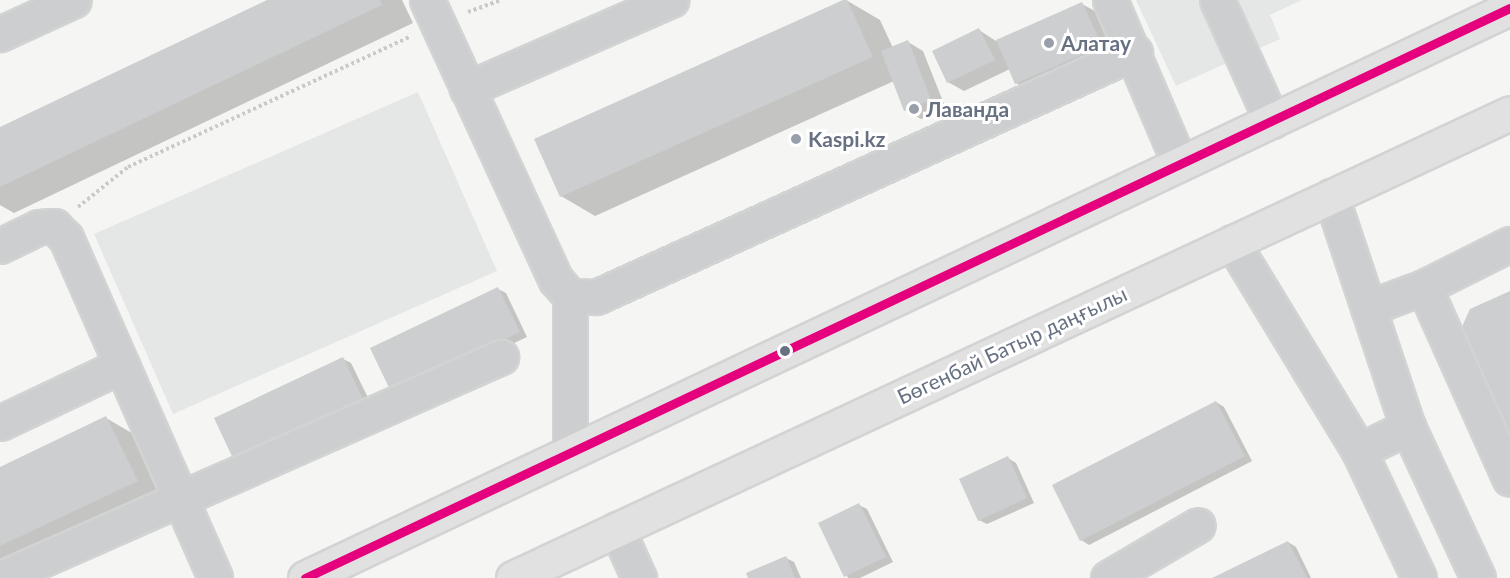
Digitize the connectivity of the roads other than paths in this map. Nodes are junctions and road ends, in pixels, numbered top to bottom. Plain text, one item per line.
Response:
1 (74, 0) edge
2 (671, 0) edge
3 (1110, 0) edge
4 (1217, 0) edge
5 (1510, 8) edge
6 (432, 12) edge
7 (0, 34) edge
8 (1134, 52) junction
9 (467, 89) junction
10 (1510, 113) edge
11 (1272, 121) junction
12 (1180, 164) junction
13 (1331, 196) junction
14 (1232, 242) junction
15 (1510, 244) edge
16 (0, 246) edge
17 (1424, 287) junction
18 (570, 296) junction
19 (1368, 308) junction
20 (501, 357) dead end
21 (122, 365) junction
22 (0, 423) edge
23 (1408, 427) junction
24 (1359, 451) junction
25 (570, 452) junction
26 (1510, 479) edge
27 (180, 498) junction
28 (1198, 525) dead end
29 (617, 530) junction
30 (1, 578) edge
31 (215, 578) edge
32 (305, 578) edge
33 (513, 578) edge
34 (639, 578) edge
35 (1108, 578) edge
36 (1419, 578) edge
37 (1478, 578) edge

1 - 7 street
2 - 9 street
3 - 8 street
4 - 11 street
5 - 11 main road
6 - 9 street
8 - 12 street
8 - 18 street
9 - 18 street
10 - 13 main road, Бөгенбай Батыр даңғылы
11 - 12 main road
12 - 25 main road
13 - 14 main road, Бөгенбай Батыр даңғылы
13 - 19 street
14 - 24 street
14 - 29 main road, Бөгенбай Батыр даңғылы
15 - 17 street
16 - 21 street
17 - 19 street
17 - 26 street
18 - 25 street
19 - 23 street
20 - 27 street
21 - 22 street
21 - 27 street
23 - 24 street
23 - 37 street
24 - 36 street
25 - 32 main road
27 - 30 street
27 - 31 street
28 - 35 street
29 - 33 main road, Бөгенбай Батыр даңғылы
29 - 34 street

